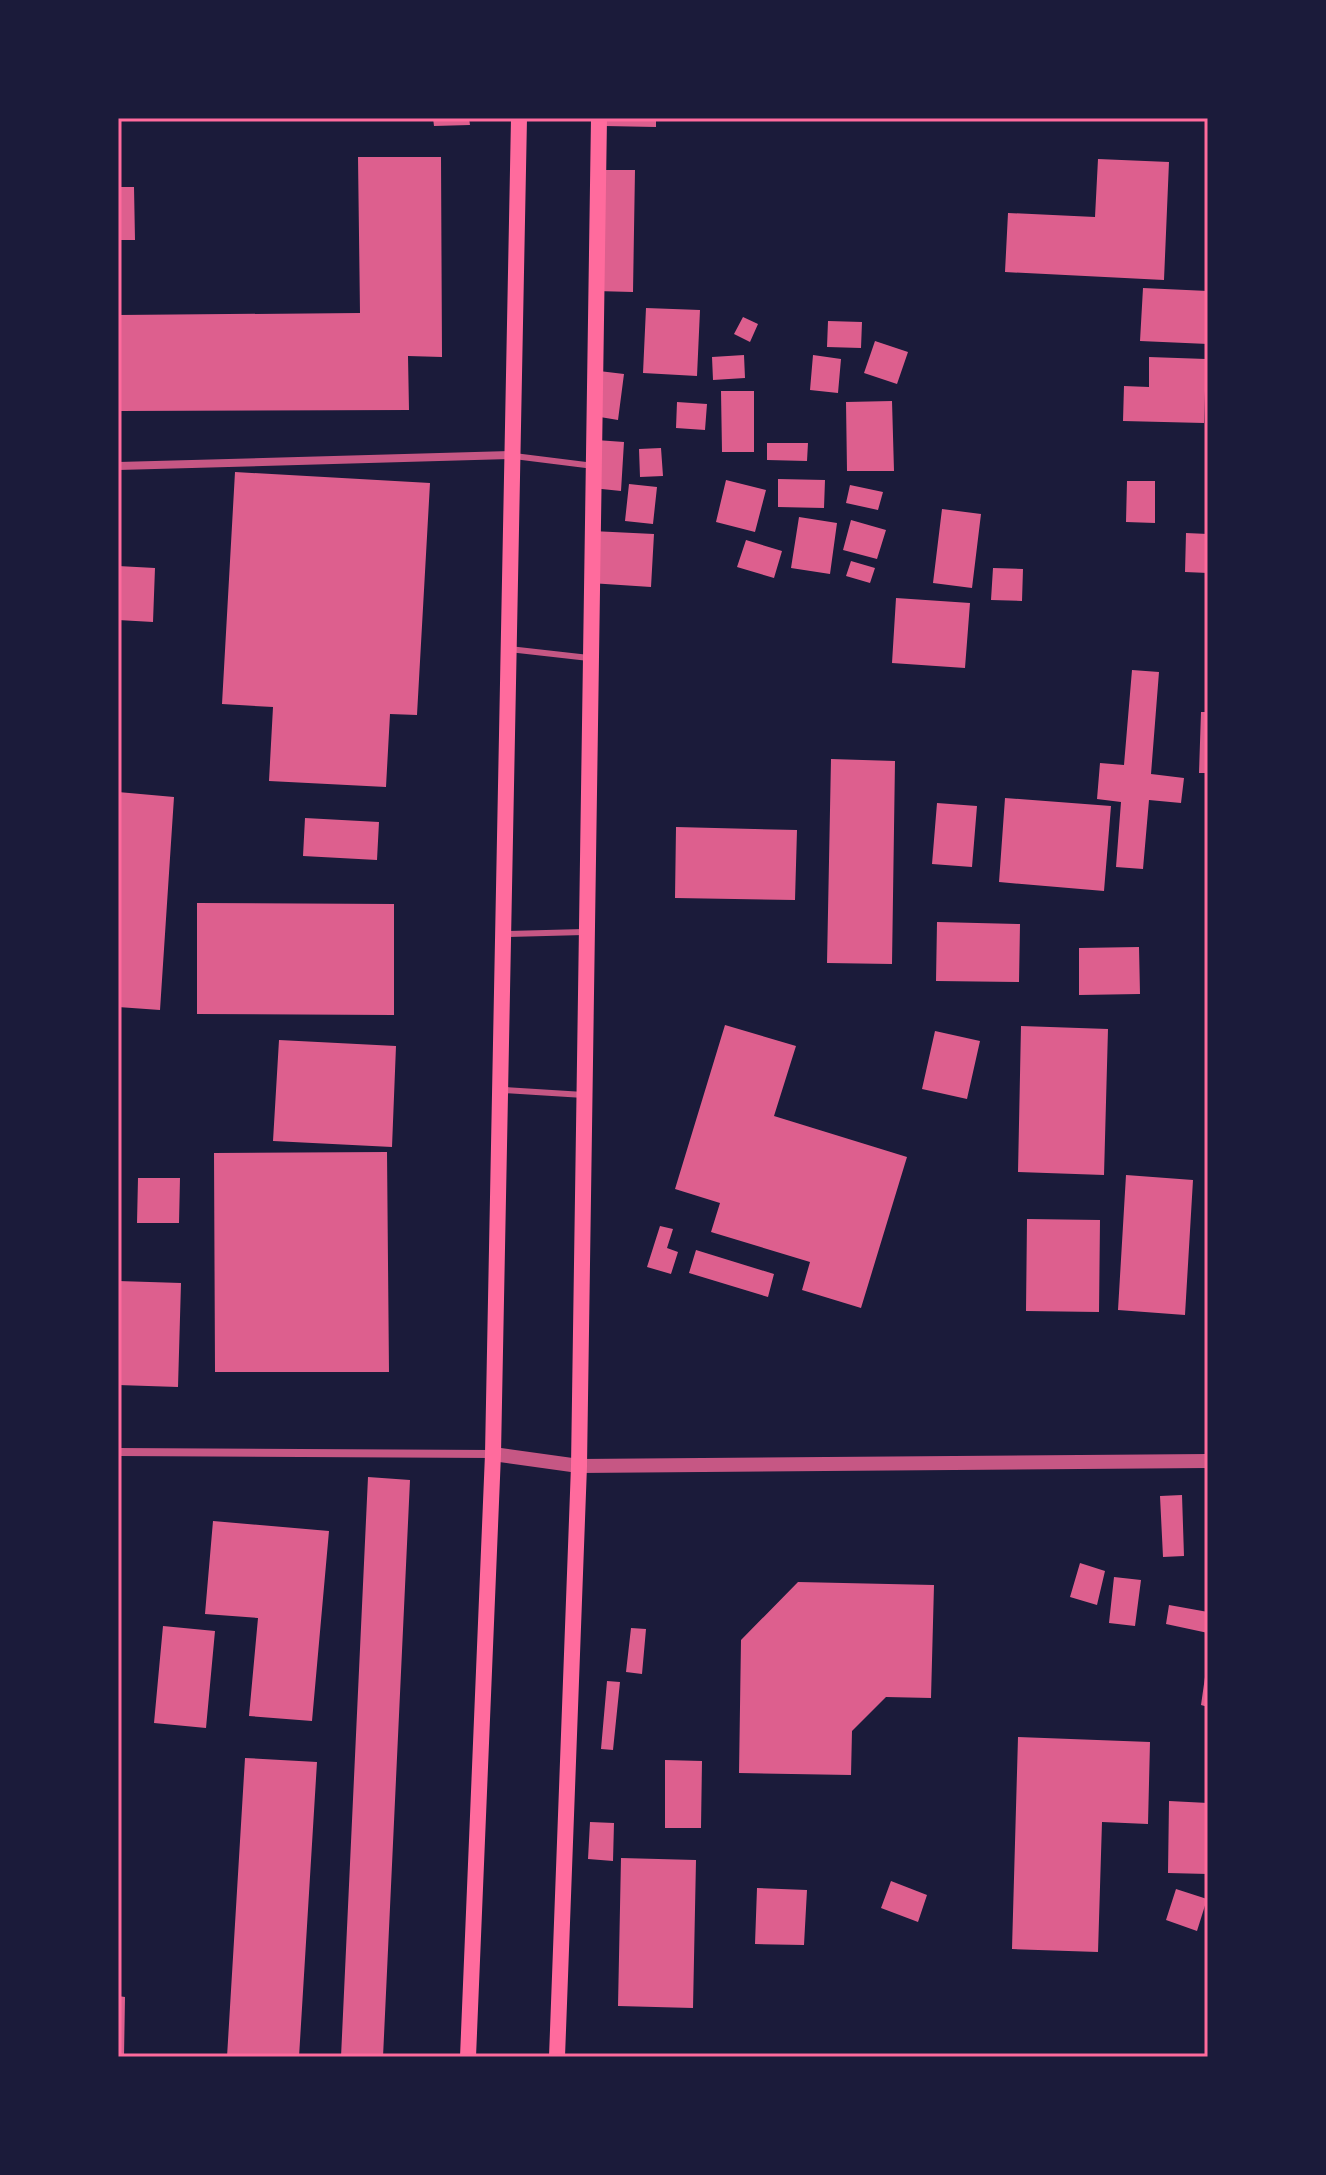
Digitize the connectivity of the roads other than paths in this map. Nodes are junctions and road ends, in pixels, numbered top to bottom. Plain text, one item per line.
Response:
1 (519, 118) edge
2 (599, 118) edge
3 (512, 455) junction
4 (118, 466) edge
5 (594, 466) junction
6 (509, 649) junction
7 (591, 658) junction
8 (586, 932) junction
9 (503, 934) junction
10 (500, 1090) junction
11 (584, 1095) junction
12 (118, 1452) edge
13 (493, 1454) junction
14 (1208, 1461) edge
15 (579, 1466) junction
16 (468, 2057) edge
17 (557, 2057) edge

1 - 3 main road
2 - 5 main road
3 - 4 street
3 - 5 lane
3 - 6 main road
5 - 7 main road
6 - 7 lane
6 - 9 main road
7 - 8 main road
8 - 9 lane
8 - 11 main road
9 - 10 main road
10 - 11 lane
10 - 13 main road
11 - 15 main road
12 - 13 street
13 - 15 street
13 - 16 main road
14 - 15 street
15 - 17 main road

